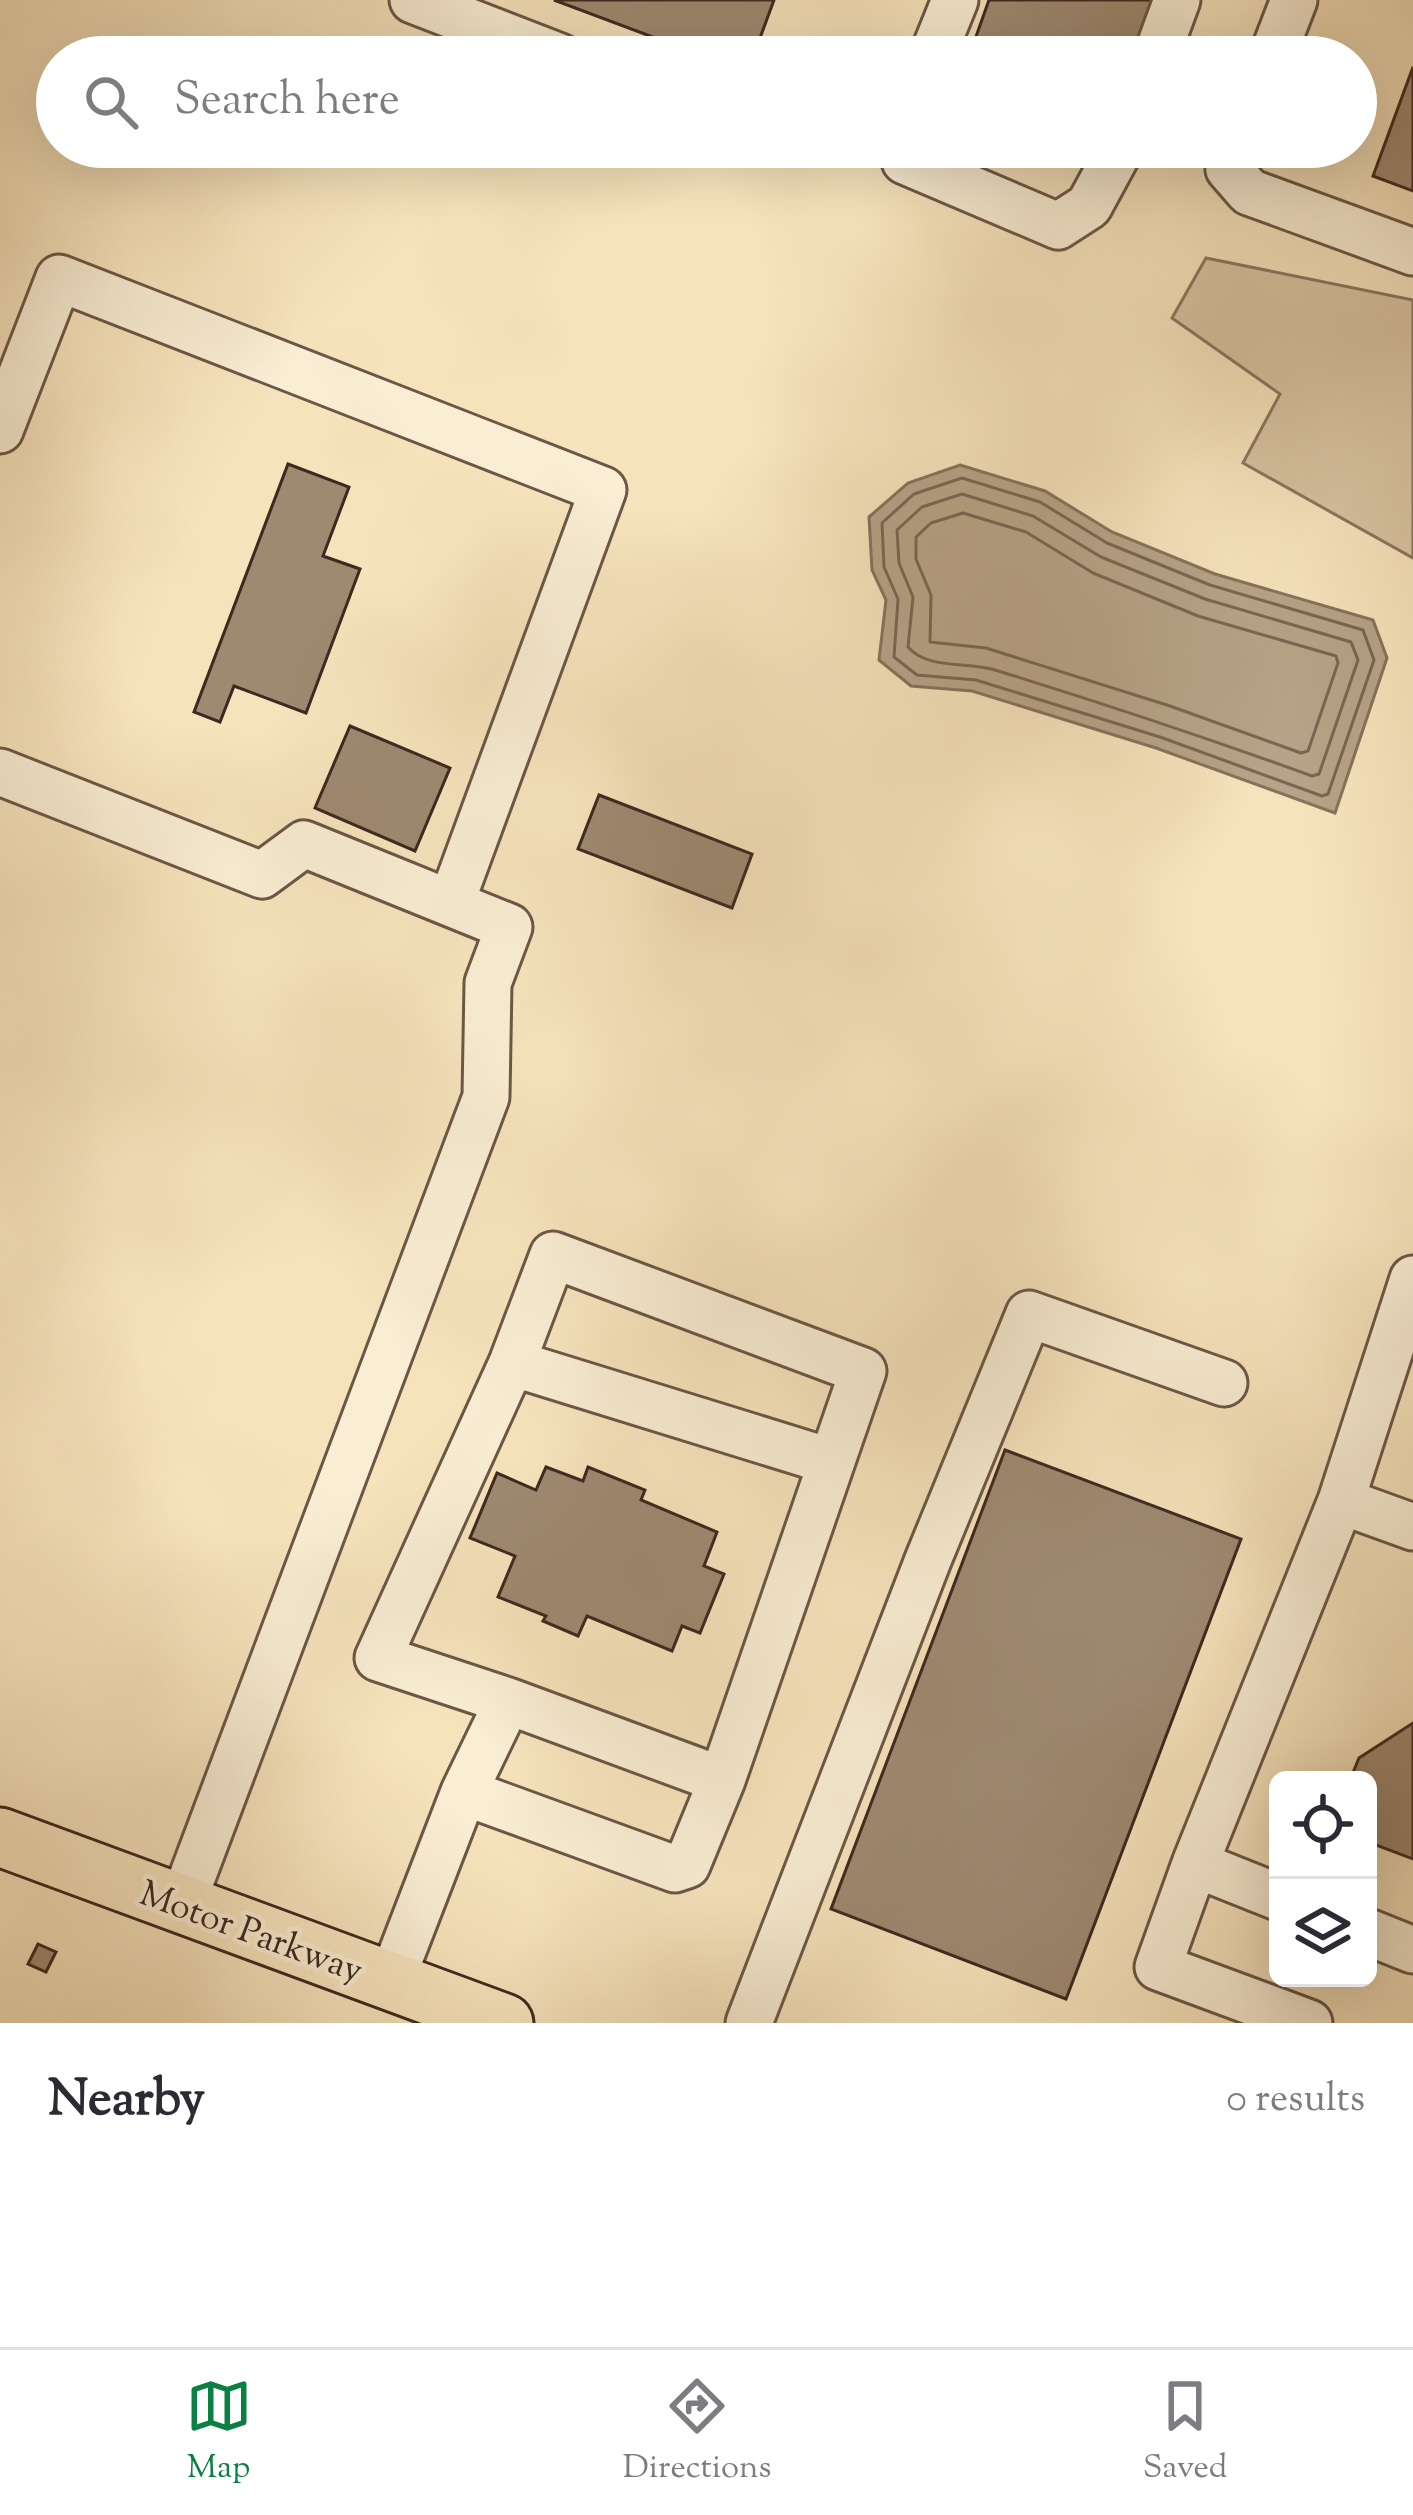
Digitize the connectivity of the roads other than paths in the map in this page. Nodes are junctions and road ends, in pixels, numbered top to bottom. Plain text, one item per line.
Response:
1 (413, 0) edge
2 (955, 0) edge
3 (1177, 0) edge
4 (1294, 0) edge
5 (506, 36) edge
6 (940, 36) edge
7 (1164, 36) edge
8 (1280, 36) edge
9 (924, 168) edge
10 (1110, 168) edge
11 (1229, 168) edge
12 (1413, 252) edge
13 (0, 430) edge
14 (0, 772) edge
15 (451, 903) junction
16 (1413, 1279) edge
17 (512, 1363) junction
18 (1224, 1383) dead end
19 (830, 1461) junction
20 (1341, 1501) junction
21 (1413, 1527) edge
22 (508, 1701) junction
23 (722, 1780) junction
24 (464, 1792) junction
25 (0, 1837) edge
26 (1195, 1864) junction
27 (1269, 1893) edge
28 (182, 1904) junction
29 (1377, 1936) edge
30 (1413, 1950) edge
31 (391, 1981) junction
32 (504, 2023) edge
33 (749, 2023) edge
34 (1309, 2023) edge

1 - 5 lane
2 - 6 lane
3 - 7 lane
4 - 8 lane
9 - 10 lane
11 - 12 lane
13 - 15 lane
14 - 15 lane
15 - 28 lane
16 - 20 lane
17 - 19 lane
17 - 19 lane
17 - 22 lane
18 - 33 lane
19 - 23 lane
20 - 21 lane
20 - 26 lane
22 - 23 lane
22 - 24 lane
23 - 24 lane
24 - 31 lane
25 - 28 main road, Motor Parkway
26 - 27 lane
26 - 34 lane
28 - 31 main road, Motor Parkway
29 - 30 lane
31 - 32 main road, Motor Parkway

